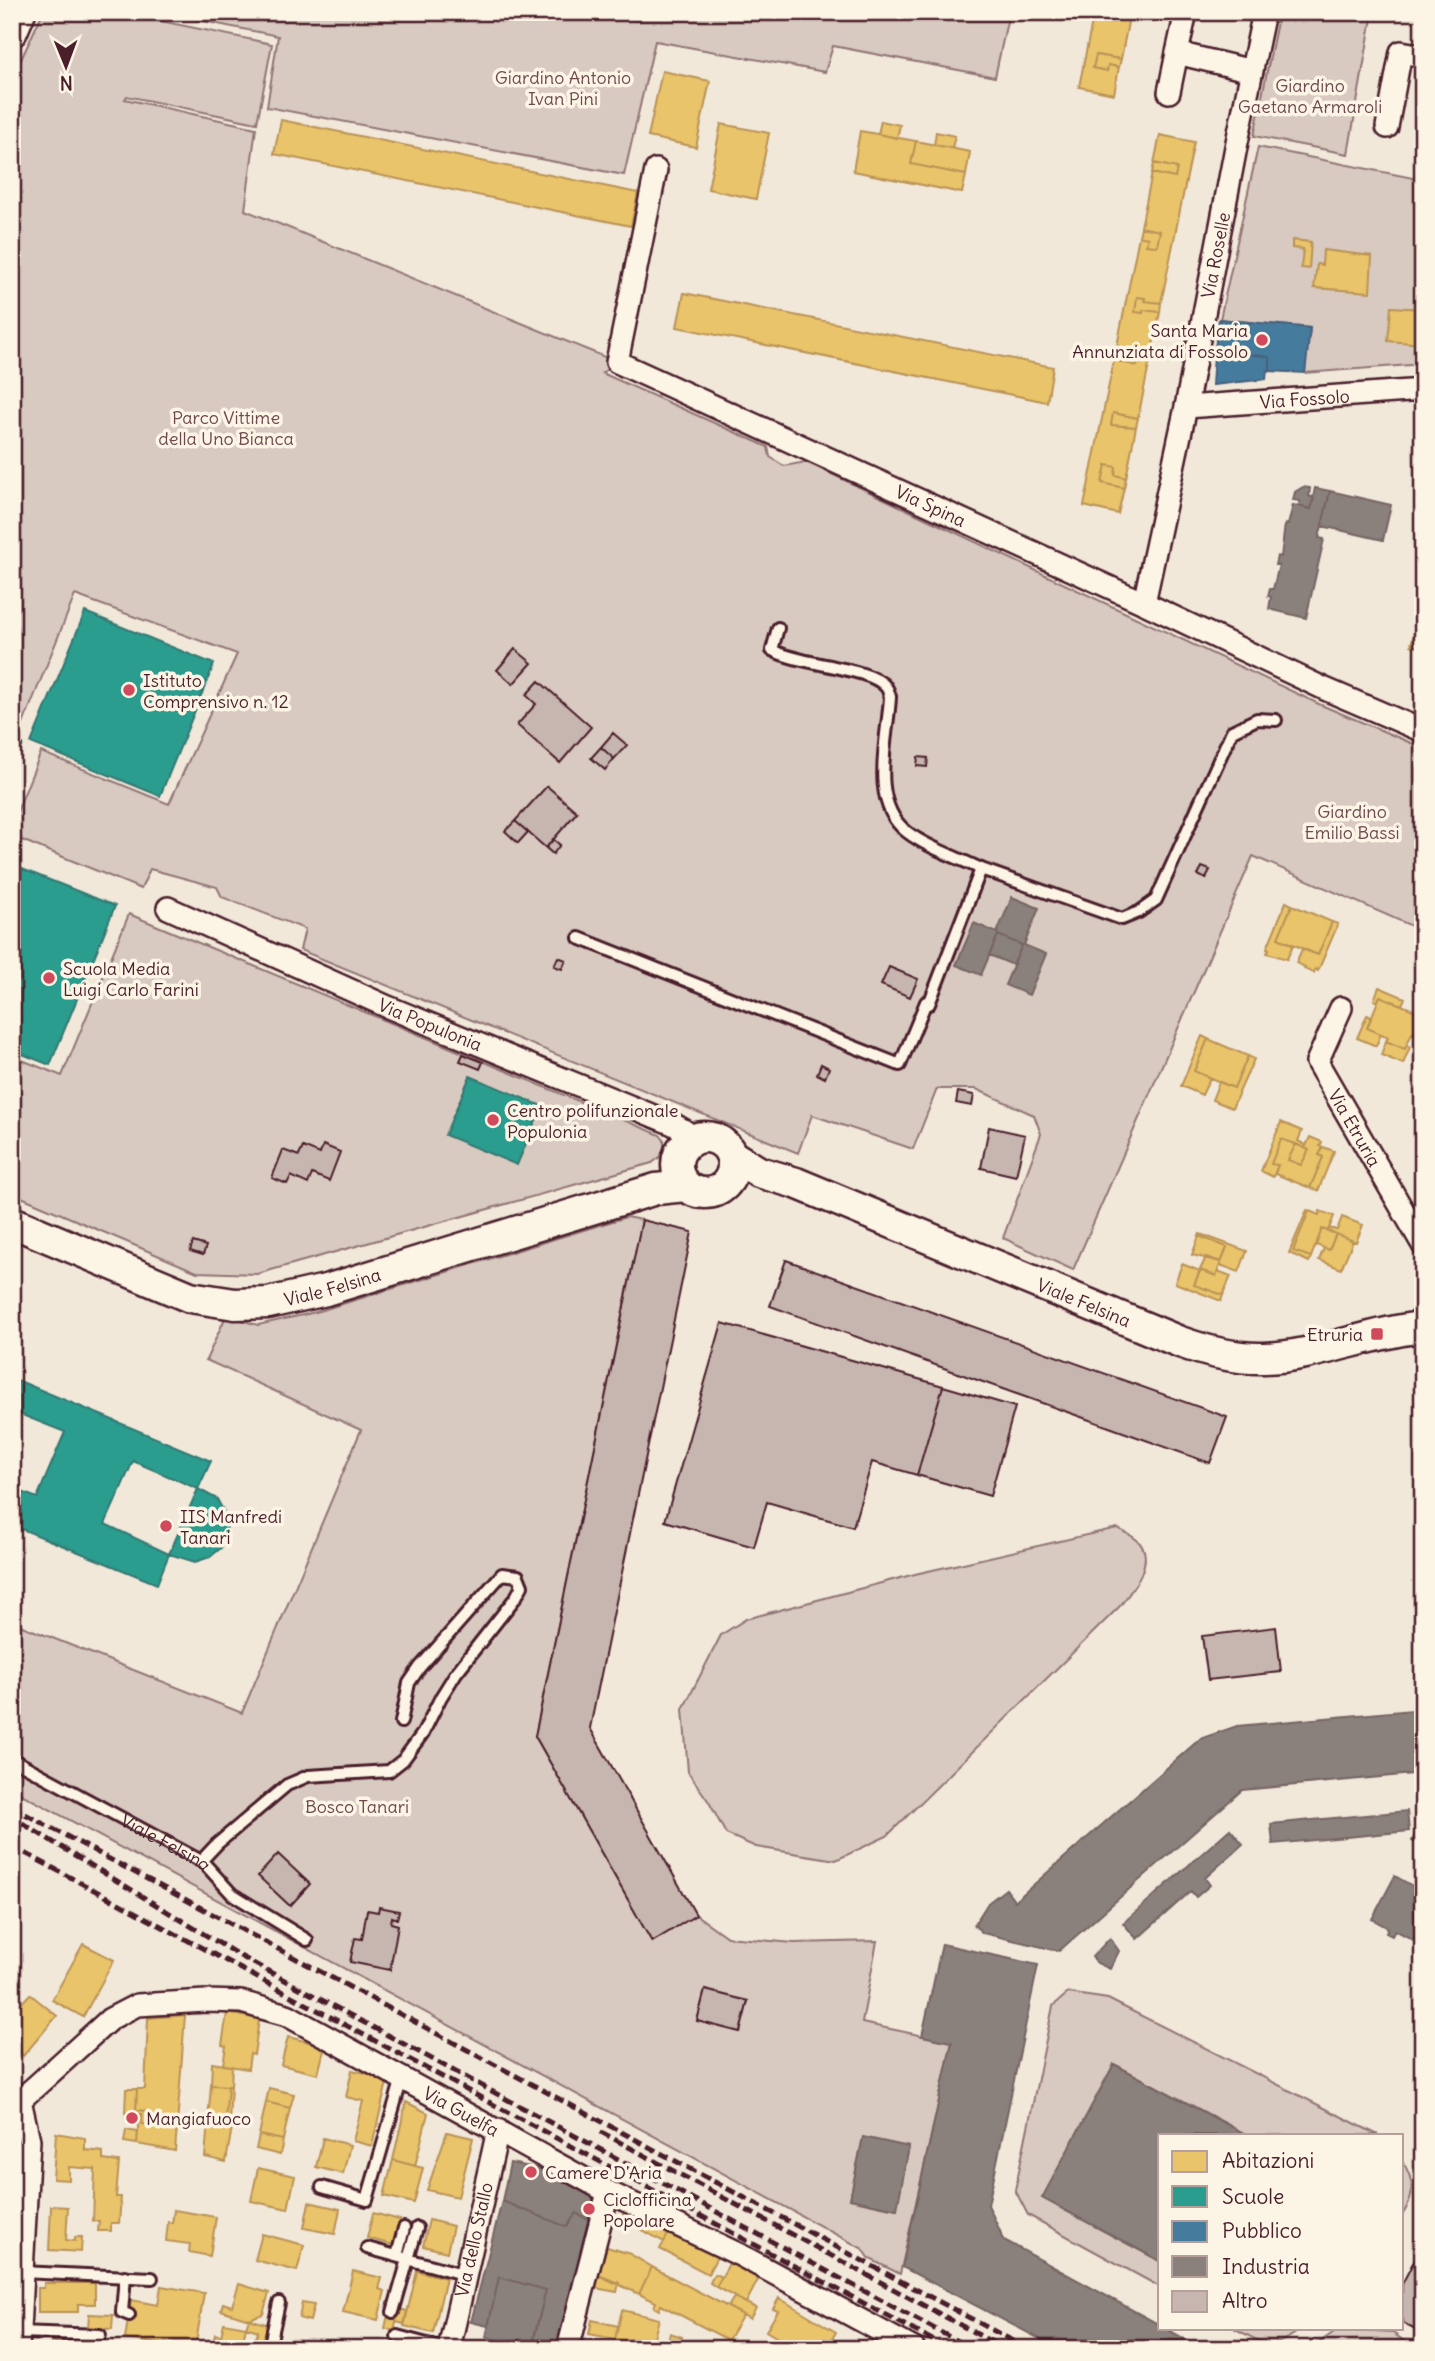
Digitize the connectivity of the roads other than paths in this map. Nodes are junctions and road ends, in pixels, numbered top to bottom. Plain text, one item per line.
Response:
1 (20, 12) edge
2 (1186, 12) edge
3 (1264, 12) edge
4 (12, 31) edge
5 (1177, 53) junction
6 (1423, 56) edge
7 (1252, 71) junction
8 (1169, 92) dead end
9 (1387, 127) dead end
10 (656, 170) dead end
11 (1423, 390) edge
12 (1186, 407) junction
13 (1144, 603) junction
14 (778, 628) dead end
15 (1276, 720) dead end
16 (1423, 731) edge
17 (981, 869) junction
18 (168, 908) dead end
19 (579, 938) dead end
20 (1341, 1007) dead end
21 (692, 1139) junction
22 (740, 1167) junction
23 (673, 1181) junction
24 (12, 1222) edge
25 (1423, 1245) edge
26 (1423, 1327) edge
27 (401, 1722) dead end
28 (12, 1759) edge
29 (201, 1861) junction
30 (307, 1940) dead end
31 (402, 2078) junction
32 (16, 2102) edge
33 (498, 2130) junction
34 (321, 2187) dead end
35 (608, 2192) junction
36 (404, 2228) dead end
37 (417, 2228) dead end
38 (368, 2248) dead end
39 (403, 2258) junction
40 (18, 2262) edge
41 (466, 2275) junction
42 (125, 2276) junction
43 (152, 2278) dead end
44 (279, 2303) dead end
45 (393, 2312) dead end
46 (129, 2315) dead end
47 (100, 2335) dead end
48 (397, 2336) dead end
49 (19, 2340) edge
50 (269, 2349) edge
51 (448, 2349) edge
52 (568, 2349) edge
53 (914, 2349) edge

1 - 4 street
2 - 5 street
3 - 7 street, Via Roselle
5 - 7 street
5 - 8 street
6 - 9 street
7 - 12 street, Via Roselle
10 - 13 street, Via Spina
11 - 12 street, Via Fossolo
12 - 13 street, Via Roselle
13 - 16 street, Via Spina
14 - 17 lane
15 - 17 lane
17 - 19 lane
18 - 21 street, Via Populonia
20 - 25 street, Via Etruria
21 - 22 street, Viale Felsina
21 - 23 street
22 - 23 street, Viale Felsina
22 - 26 street, Viale Felsina
23 - 24 street, Viale Felsina
27 - 29 lane
28 - 29 lane, Viale Felsina
29 - 30 lane, Viale Felsina
31 - 32 street, Via Guelfa
31 - 33 street, Via Guelfa
31 - 34 lane
32 - 40 street
33 - 35 street, Via Guelfa
33 - 41 street, Via dello Stallo
35 - 52 street
35 - 53 street, Via Guelfa
36 - 39 lane
37 - 39 lane
38 - 39 lane
39 - 41 lane
39 - 45 lane
40 - 42 lane
40 - 49 street
41 - 51 street, Via dello Stallo
42 - 43 lane
42 - 46 lane
44 - 50 lane
47 - 49 lane
48 - 51 lane

